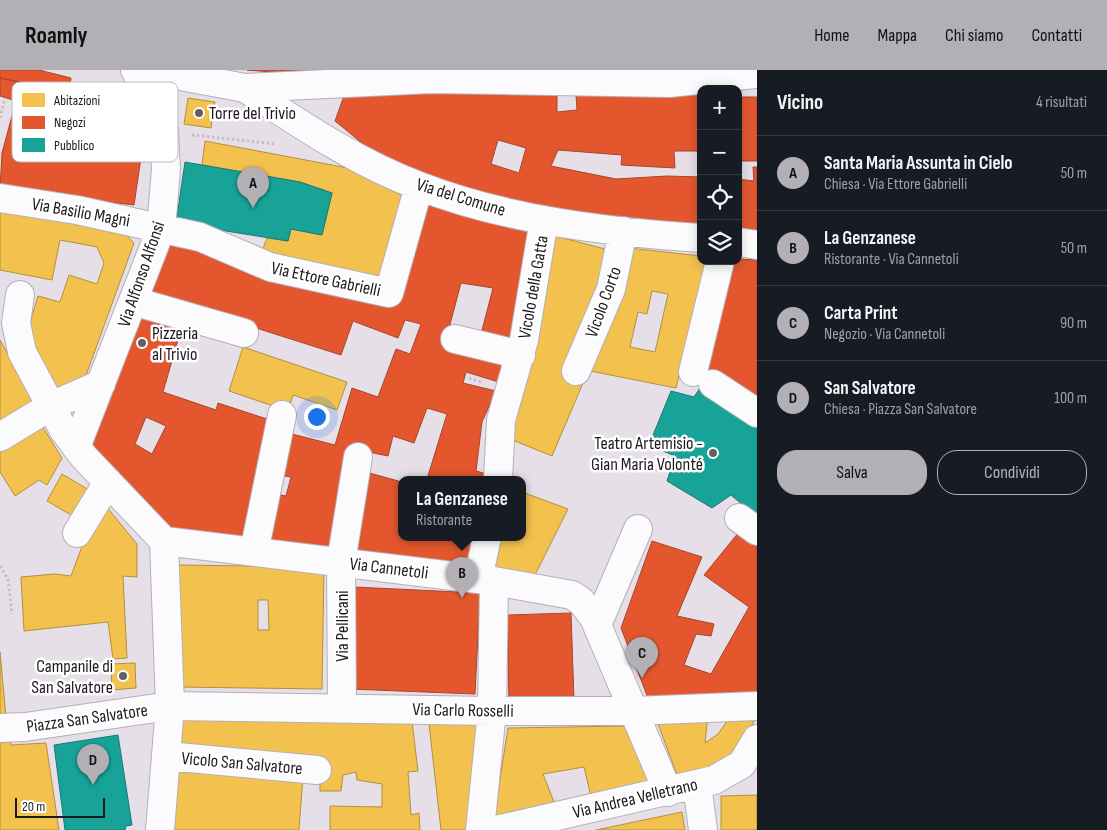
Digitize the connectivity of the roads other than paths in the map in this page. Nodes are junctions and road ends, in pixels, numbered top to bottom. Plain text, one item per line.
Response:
1 (134, 70) edge
2 (148, 70) edge
3 (757, 74) edge
4 (432, 75) edge
5 (566, 75) edge
6 (141, 82) edge
7 (245, 88) junction
8 (166, 162) edge
9 (419, 186) junction
10 (0, 198) edge
11 (544, 220) junction
12 (161, 229) junction
13 (623, 231) junction
14 (697, 238) edge
15 (742, 243) edge
16 (757, 245) edge
17 (719, 265) edge
18 (20, 295) dead end
19 (133, 301) junction
20 (244, 333) dead end
21 (455, 339) dead end
22 (521, 355) junction
23 (576, 371) dead end
24 (101, 384) junction
25 (51, 406) junction
26 (757, 413) edge
27 (282, 415) dead end
28 (0, 437) edge
29 (76, 448) junction
30 (358, 457) dead end
31 (498, 476) edge
32 (108, 482) junction
33 (638, 529) dead end
34 (77, 533) dead end
35 (164, 541) junction
36 (487, 541) edge
37 (254, 552) junction
38 (341, 562) junction
39 (486, 580) junction
40 (597, 625) junction
41 (170, 706) junction
42 (757, 706) edge
43 (342, 708) junction
44 (492, 711) junction
45 (634, 711) junction
46 (2, 729) edge
47 (757, 739) edge
48 (167, 756) junction
49 (317, 770) dead end
50 (697, 784) junction
51 (668, 792) junction
52 (160, 830) edge
53 (480, 830) edge
54 (496, 830) edge
55 (703, 830) edge

1 - 6 street, Via Alfonso Alfonsi
2 - 7 street
3 - 5 street
4 - 5 street
4 - 7 street
7 - 9 street, Via del Comune
8 - 12 street, Via Alfonso Alfonsi
9 - 11 street, Via del Comune
9 - 12 street, Via Ettore Gabrielli
10 - 12 street, Via Basilio Magni
11 - 13 street, Via del Comune
11 - 22 street, Vicolo della Gatta
12 - 19 street, Via Alfonso Alfonsi
13 - 14 street, Via del Comune
13 - 23 street, Vicolo Corto
15 - 16 street
17 - 26 street
18 - 25 street
19 - 20 street
19 - 24 street, Via Alfonso Alfonsi
21 - 22 street, Vicolo della Gatta
22 - 31 street, Vicolo della Gatta
24 - 25 street
24 - 29 street, Via Alfonso Alfonsi
25 - 28 street
25 - 29 street
27 - 37 street
29 - 32 street
30 - 38 street, Via Pellicani
32 - 34 street
32 - 35 street
33 - 40 street
35 - 37 street, Via Cannetoli
35 - 41 street
36 - 39 street
37 - 38 street, Via Cannetoli
38 - 39 street, Via Cannetoli
38 - 43 street, Via Pellicani
39 - 40 street, Via Cannetoli
39 - 44 street
40 - 45 street, Via Cannetoli
41 - 43 street, Via Carlo Rosselli
41 - 46 street, Piazza San Salvatore
41 - 48 street
42 - 45 street, Via Carlo Rosselli
43 - 44 street, Via Carlo Rosselli
44 - 45 street, Via Carlo Rosselli
44 - 53 street
45 - 51 street, Via Cannetoli
47 - 50 street, Via Andrea Velletrano
48 - 49 street, Vicolo San Salvatore
48 - 52 street
50 - 51 street, Via Andrea Velletrano
50 - 55 street
51 - 54 street, Via Andrea Velletrano

